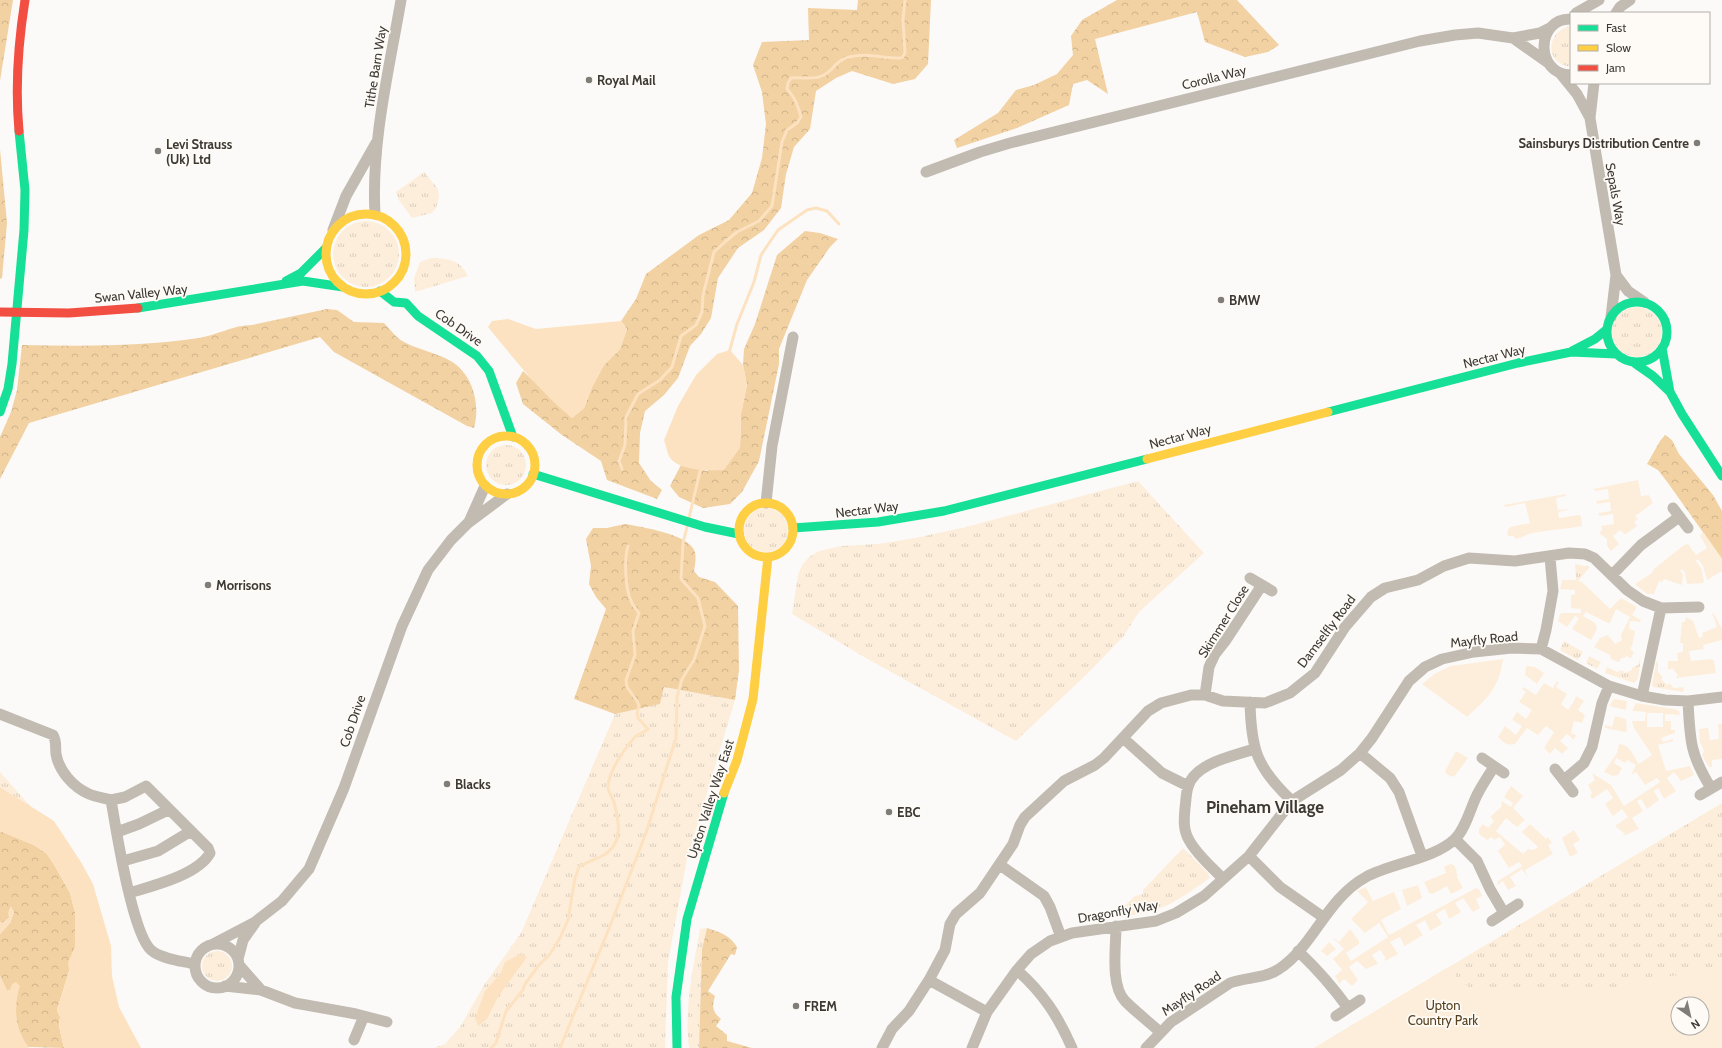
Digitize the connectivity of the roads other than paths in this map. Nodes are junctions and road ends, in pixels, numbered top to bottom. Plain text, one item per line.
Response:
1 (25, 0) edge
2 (401, 0) edge
3 (1599, 0) edge
4 (1630, 0) edge
5 (1580, 12) edge
6 (1617, 12) edge
7 (1570, 18) edge
8 (1550, 28) junction
9 (1513, 38) junction
10 (1547, 62) junction
11 (1560, 73) junction
12 (1570, 75) edge
13 (1594, 84) edge
14 (1590, 118) junction
15 (378, 139) junction
16 (926, 172) dead end
17 (375, 214) junction
18 (333, 230) junction
19 (326, 248) junction
20 (1616, 275) junction
21 (283, 283) junction
22 (343, 287) junction
23 (401, 287) junction
24 (380, 291) junction
25 (1644, 302) junction
26 (406, 303) junction
27 (0, 312) edge
28 (1611, 317) junction
29 (1606, 330) junction
30 (794, 337) dead end
31 (1662, 348) junction
32 (1571, 352) junction
33 (1616, 354) junction
34 (1633, 362) junction
35 (1670, 392) junction
36 (500, 400) junction
37 (0, 412) edge
38 (513, 437) junction
39 (494, 439) junction
40 (533, 474) junction
41 (1722, 476) edge
42 (485, 486) junction
43 (507, 494) junction
44 (766, 503) junction
45 (1672, 508) dead end
46 (1679, 517) junction
47 (468, 523) junction
48 (793, 528) junction
49 (1688, 528) dead end
50 (739, 534) junction
51 (1550, 556) junction
52 (768, 557) junction
53 (1613, 574) junction
54 (1250, 578) dead end
55 (1262, 585) junction
56 (1272, 591) dead end
57 (1699, 607) dead end
58 (1661, 608) junction
59 (1541, 649) junction
60 (1609, 686) junction
61 (1205, 696) junction
62 (1642, 696) junction
63 (1722, 697) edge
64 (1688, 701) junction
65 (1250, 702) junction
66 (0, 714) edge
67 (1123, 738) junction
68 (1254, 749) junction
69 (1360, 753) junction
70 (1482, 758) dead end
71 (1494, 766) junction
72 (1555, 769) dead end
73 (1504, 773) dead end
74 (1564, 780) junction
75 (1722, 782) edge
76 (1188, 786) junction
77 (1711, 788) junction
78 (1573, 792) dead end
79 (1700, 795) dead end
80 (111, 800) junction
81 (1292, 801) junction
82 (168, 810) junction
83 (191, 831) junction
84 (117, 832) junction
85 (1455, 838) junction
86 (1249, 856) junction
87 (1422, 856) junction
88 (123, 861) junction
89 (1000, 865) junction
90 (1223, 879) junction
91 (129, 893) junction
92 (1518, 904) dead end
93 (1504, 913) junction
94 (1323, 917) junction
95 (1492, 921) dead end
96 (255, 922) junction
97 (1116, 926) junction
98 (1061, 937) junction
99 (213, 944) junction
100 (1298, 951) junction
101 (238, 962) junction
102 (194, 964) junction
103 (1016, 970) junction
104 (929, 980) junction
105 (225, 986) junction
106 (261, 990) junction
107 (1360, 1000) dead end
108 (1348, 1008) junction
109 (987, 1012) junction
110 (364, 1016) junction
111 (1336, 1016) dead end
112 (387, 1022) dead end
113 (1160, 1032) junction
114 (354, 1040) dead end
115 (677, 1048) edge
116 (882, 1048) edge
117 (972, 1048) edge
118 (1072, 1048) edge
119 (1146, 1048) edge

1 - 37 street
2 - 15 street, Tithe Barn Way
3 - 5 street
4 - 6 street
7 - 8 street
8 - 9 street, Corolla Way
8 - 10 street
9 - 10 street, Corolla Way
9 - 16 street, Corolla Way
10 - 11 street, Sepals Way
11 - 12 street, Sepals Way
11 - 14 street, Sepals Way
13 - 14 street, Sepals Way
14 - 20 street, Sepals Way
15 - 17 street, Tithe Barn Way
15 - 18 street, Tithe Barn Way
17 - 18 street
17 - 23 street
18 - 19 street
19 - 21 street, Swan Valley Way
19 - 22 street
20 - 25 street, Sepals Way
20 - 28 street, Sepals Way
21 - 22 street, Swan Valley Way
21 - 27 street, Swan Valley Way
22 - 24 street
23 - 24 street
23 - 26 street
24 - 26 street, Cob Drive
25 - 28 street
25 - 31 street
26 - 36 street, Cob Drive
28 - 29 street
29 - 32 street, Nectar Way
29 - 33 street
30 - 44 street
31 - 34 street
31 - 35 street
32 - 33 street, Nectar Way
32 - 48 street, Nectar Way
33 - 34 street
34 - 35 street
35 - 41 street
36 - 38 street, Cob Drive
36 - 39 street, Cob Drive
38 - 39 street
38 - 40 street
39 - 42 street
40 - 43 street
40 - 50 street
42 - 43 street
42 - 47 street, Cob Drive
43 - 47 street, Cob Drive
44 - 48 street
44 - 50 street
45 - 46 street
46 - 49 street
46 - 53 street
47 - 96 street, Cob Drive
48 - 52 street
50 - 52 street
51 - 53 street, Damselfly Road
51 - 59 street
51 - 65 street, Damselfly Road
52 - 115 street, Upton Valley Way East
53 - 58 street, Damselfly Road
54 - 55 street, Skimmer Close
55 - 56 street, Skimmer Close
55 - 61 street, Skimmer Close
57 - 58 street, Damselfly Road
58 - 62 street
59 - 60 street, Mayfly Road
59 - 69 street, Mayfly Road
60 - 62 street, Mayfly Road
60 - 74 street
61 - 65 street, Damselfly Road
61 - 67 street, Damselfly Road
62 - 64 street, Mayfly Road
63 - 64 street, Mayfly Road
64 - 77 street
65 - 68 street
66 - 80 street
67 - 76 street
67 - 89 street, Damselfly Road
68 - 76 street
68 - 81 street
69 - 81 street, Dragonfly Way
69 - 87 street
70 - 71 street
71 - 73 street
71 - 85 street
72 - 74 street
74 - 78 street
75 - 77 street
76 - 90 street
77 - 79 street
80 - 82 street
80 - 84 street
81 - 86 street, Dragonfly Way
82 - 83 street
82 - 84 street
83 - 88 street
83 - 91 street
84 - 88 street
85 - 87 street, Mayfly Road
85 - 93 street
86 - 90 street, Dragonfly Way
86 - 94 street
87 - 94 street, Mayfly Road
88 - 91 street
89 - 98 street
89 - 104 street, Damselfly Road
90 - 97 street, Dragonfly Way
91 - 102 street
92 - 93 street
93 - 95 street
94 - 100 street, Mayfly Road
96 - 99 street, Cob Drive
96 - 101 street, Cob Drive
97 - 98 street, Dragonfly Way
97 - 113 street
98 - 103 street, Dragonfly Way
99 - 101 street
99 - 102 street
100 - 108 street
100 - 113 street, Mayfly Road
101 - 105 street
101 - 106 street
102 - 105 street
103 - 109 street, Dragonfly Way
103 - 118 street
104 - 109 street
104 - 116 street, Damselfly Road
105 - 106 street
106 - 110 street
107 - 108 street
108 - 111 street
109 - 117 street, Dragonfly Way
110 - 112 street
110 - 114 street
113 - 119 street, Mayfly Road

